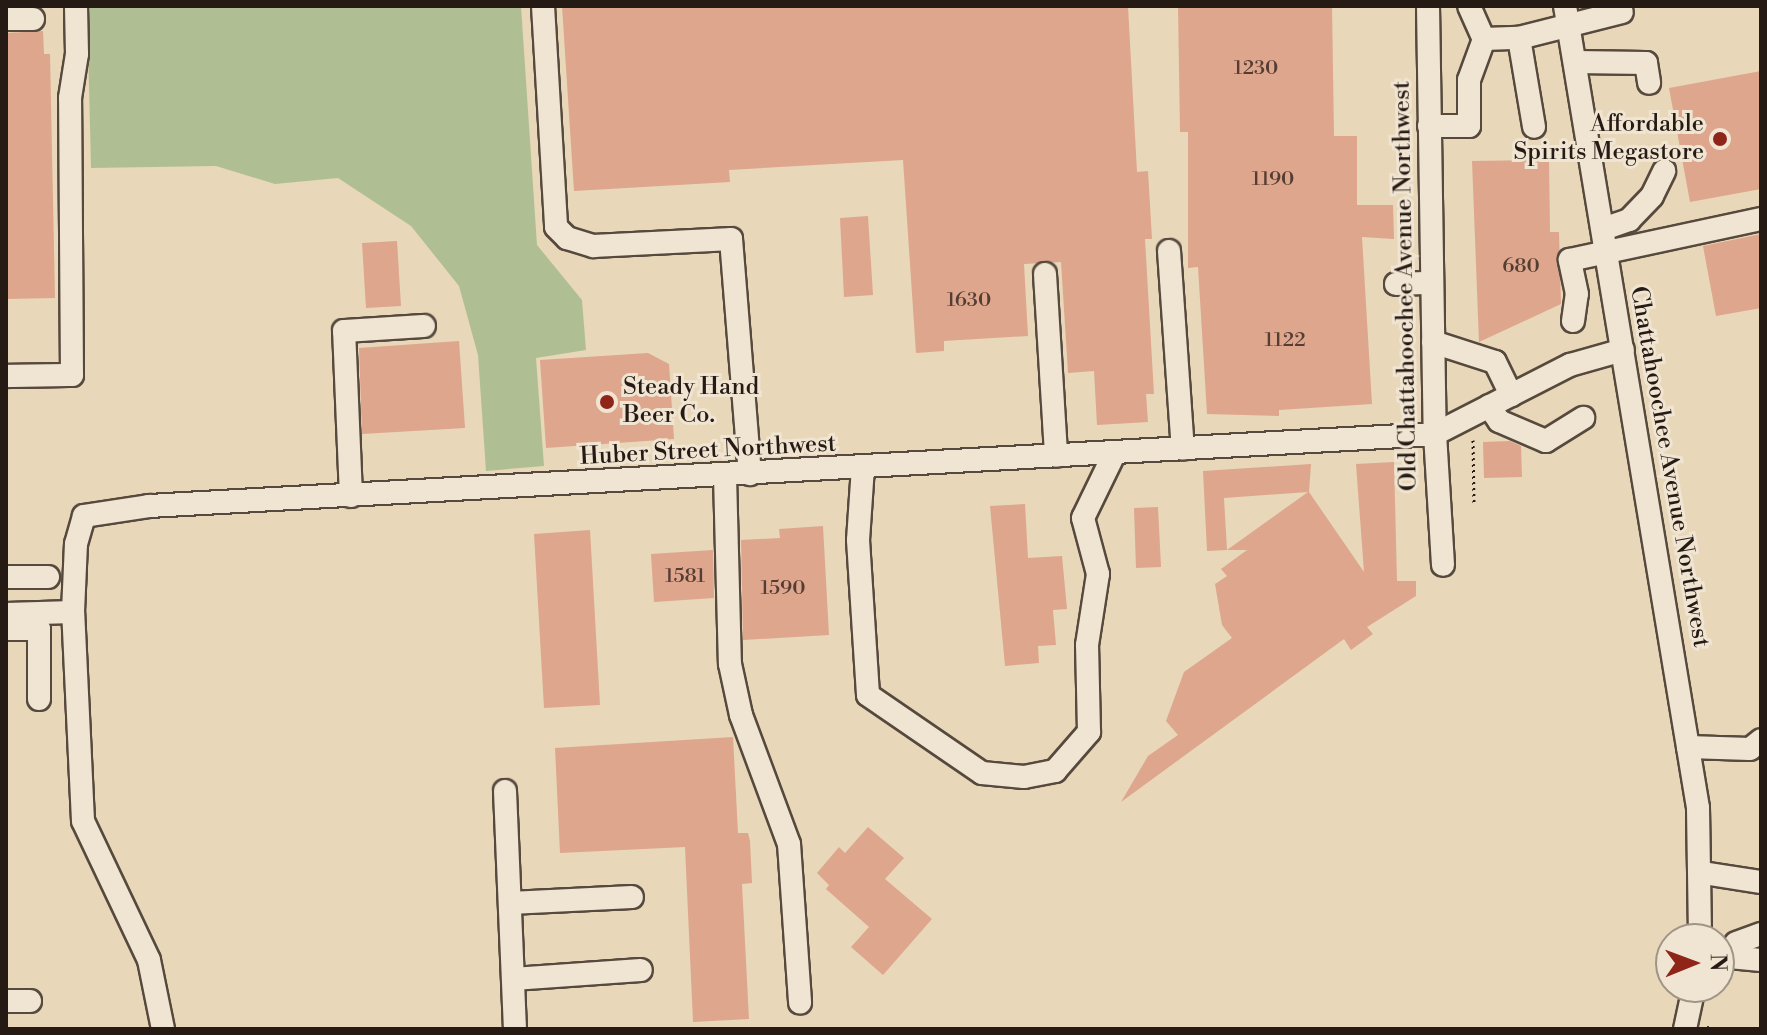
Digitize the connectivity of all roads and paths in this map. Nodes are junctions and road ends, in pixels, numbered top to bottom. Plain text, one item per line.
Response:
1 (76, 6) edge
2 (543, 6) edge
3 (1428, 6) edge
4 (1469, 6) edge
5 (1622, 12) dead end
6 (1567, 16) edge
7 (6, 19) edge
8 (33, 19) dead end
9 (1519, 38) junction
10 (1484, 39) junction
11 (1575, 62) junction
12 (1649, 83) dead end
13 (1429, 126) junction
14 (1534, 127) dead end
15 (1664, 171) dead end
16 (1761, 219) edge
17 (1603, 229) junction
18 (1169, 251) dead end
19 (1607, 254) junction
20 (1045, 274) dead end
21 (1432, 283) junction
22 (1396, 284) dead end
23 (1573, 321) dead end
24 (424, 326) dead end
25 (1433, 342) junction
26 (1623, 350) junction
27 (6, 376) edge
28 (1511, 395) junction
29 (1489, 406) junction
30 (1583, 418) dead end
31 (1435, 434) junction
32 (1473, 435) dead end
33 (1183, 449) junction
34 (1115, 452) junction
35 (1056, 456) junction
36 (863, 467) junction
37 (750, 474) junction
38 (725, 476) junction
39 (351, 496) junction
40 (1474, 504) dead end
41 (1443, 565) dead end
42 (6, 577) edge
43 (48, 577) dead end
44 (73, 612) junction
45 (6, 614) edge
46 (6, 629) edge
47 (39, 699) dead end
48 (1688, 747) junction
49 (1753, 751) edge
50 (505, 791) dead end
51 (1703, 873) junction
52 (1761, 882) edge
53 (632, 897) dead end
54 (510, 903) junction
55 (1702, 923) edge
56 (1761, 934) edge
57 (1735, 943) edge
58 (1761, 944) edge
59 (1735, 946) edge
60 (1735, 948) edge
61 (1735, 951) edge
62 (1761, 951) edge
63 (1761, 960) edge
64 (641, 970) dead end
65 (513, 979) junction
66 (6, 1001) edge
67 (30, 1001) dead end
68 (800, 1003) dead end
69 (1695, 1003) edge
70 (1696, 1028) edge
71 (163, 1029) edge
72 (515, 1029) edge
73 (1720, 1029) edge

1 - 27 street
2 - 37 street
3 - 13 street, Old Chattahoochee Avenue Northwest
4 - 10 street
5 - 6 street
6 - 9 street
6 - 11 street, Chattahoochee Avenue Northwest
7 - 8 street
9 - 10 street
9 - 14 street
10 - 13 street
11 - 12 street
11 - 17 street, Chattahoochee Avenue Northwest
13 - 21 street, Old Chattahoochee Avenue Northwest
15 - 17 street
16 - 19 street
17 - 19 street, Chattahoochee Avenue Northwest
18 - 33 street
19 - 23 street
19 - 26 street, Chattahoochee Avenue Northwest
20 - 35 street
21 - 22 street
21 - 25 street, Old Chattahoochee Avenue Northwest
24 - 39 street
25 - 28 street
25 - 31 street, Old Chattahoochee Avenue Northwest
26 - 28 street, Huber Street Northwest
26 - 48 street, Chattahoochee Avenue Northwest
28 - 29 street, Huber Street Northwest
29 - 30 street
29 - 31 street, Huber Street Northwest
31 - 33 street, Huber Street Northwest
31 - 41 street, Old Chattahoochee Avenue Northwest
32 - 40 path
33 - 34 street, Huber Street Northwest
34 - 35 street, Huber Street Northwest
34 - 36 street
35 - 36 street, Huber Street Northwest
36 - 37 street, Huber Street Northwest
37 - 38 street, Huber Street Northwest
38 - 39 street, Huber Street Northwest
38 - 68 street
39 - 44 street, Huber Street Northwest
42 - 43 street
44 - 45 street
44 - 71 street, Huber Street Northwest
46 - 47 street
48 - 49 street
48 - 51 street, Chattahoochee Avenue Northwest
50 - 54 street
51 - 52 street
51 - 55 street, Chattahoochee Avenue Northwest
53 - 54 street
54 - 65 street
56 - 57 street
58 - 59 street
60 - 62 street
61 - 63 street
64 - 65 street
65 - 72 street
66 - 67 street
69 - 70 street
70 - 73 path

